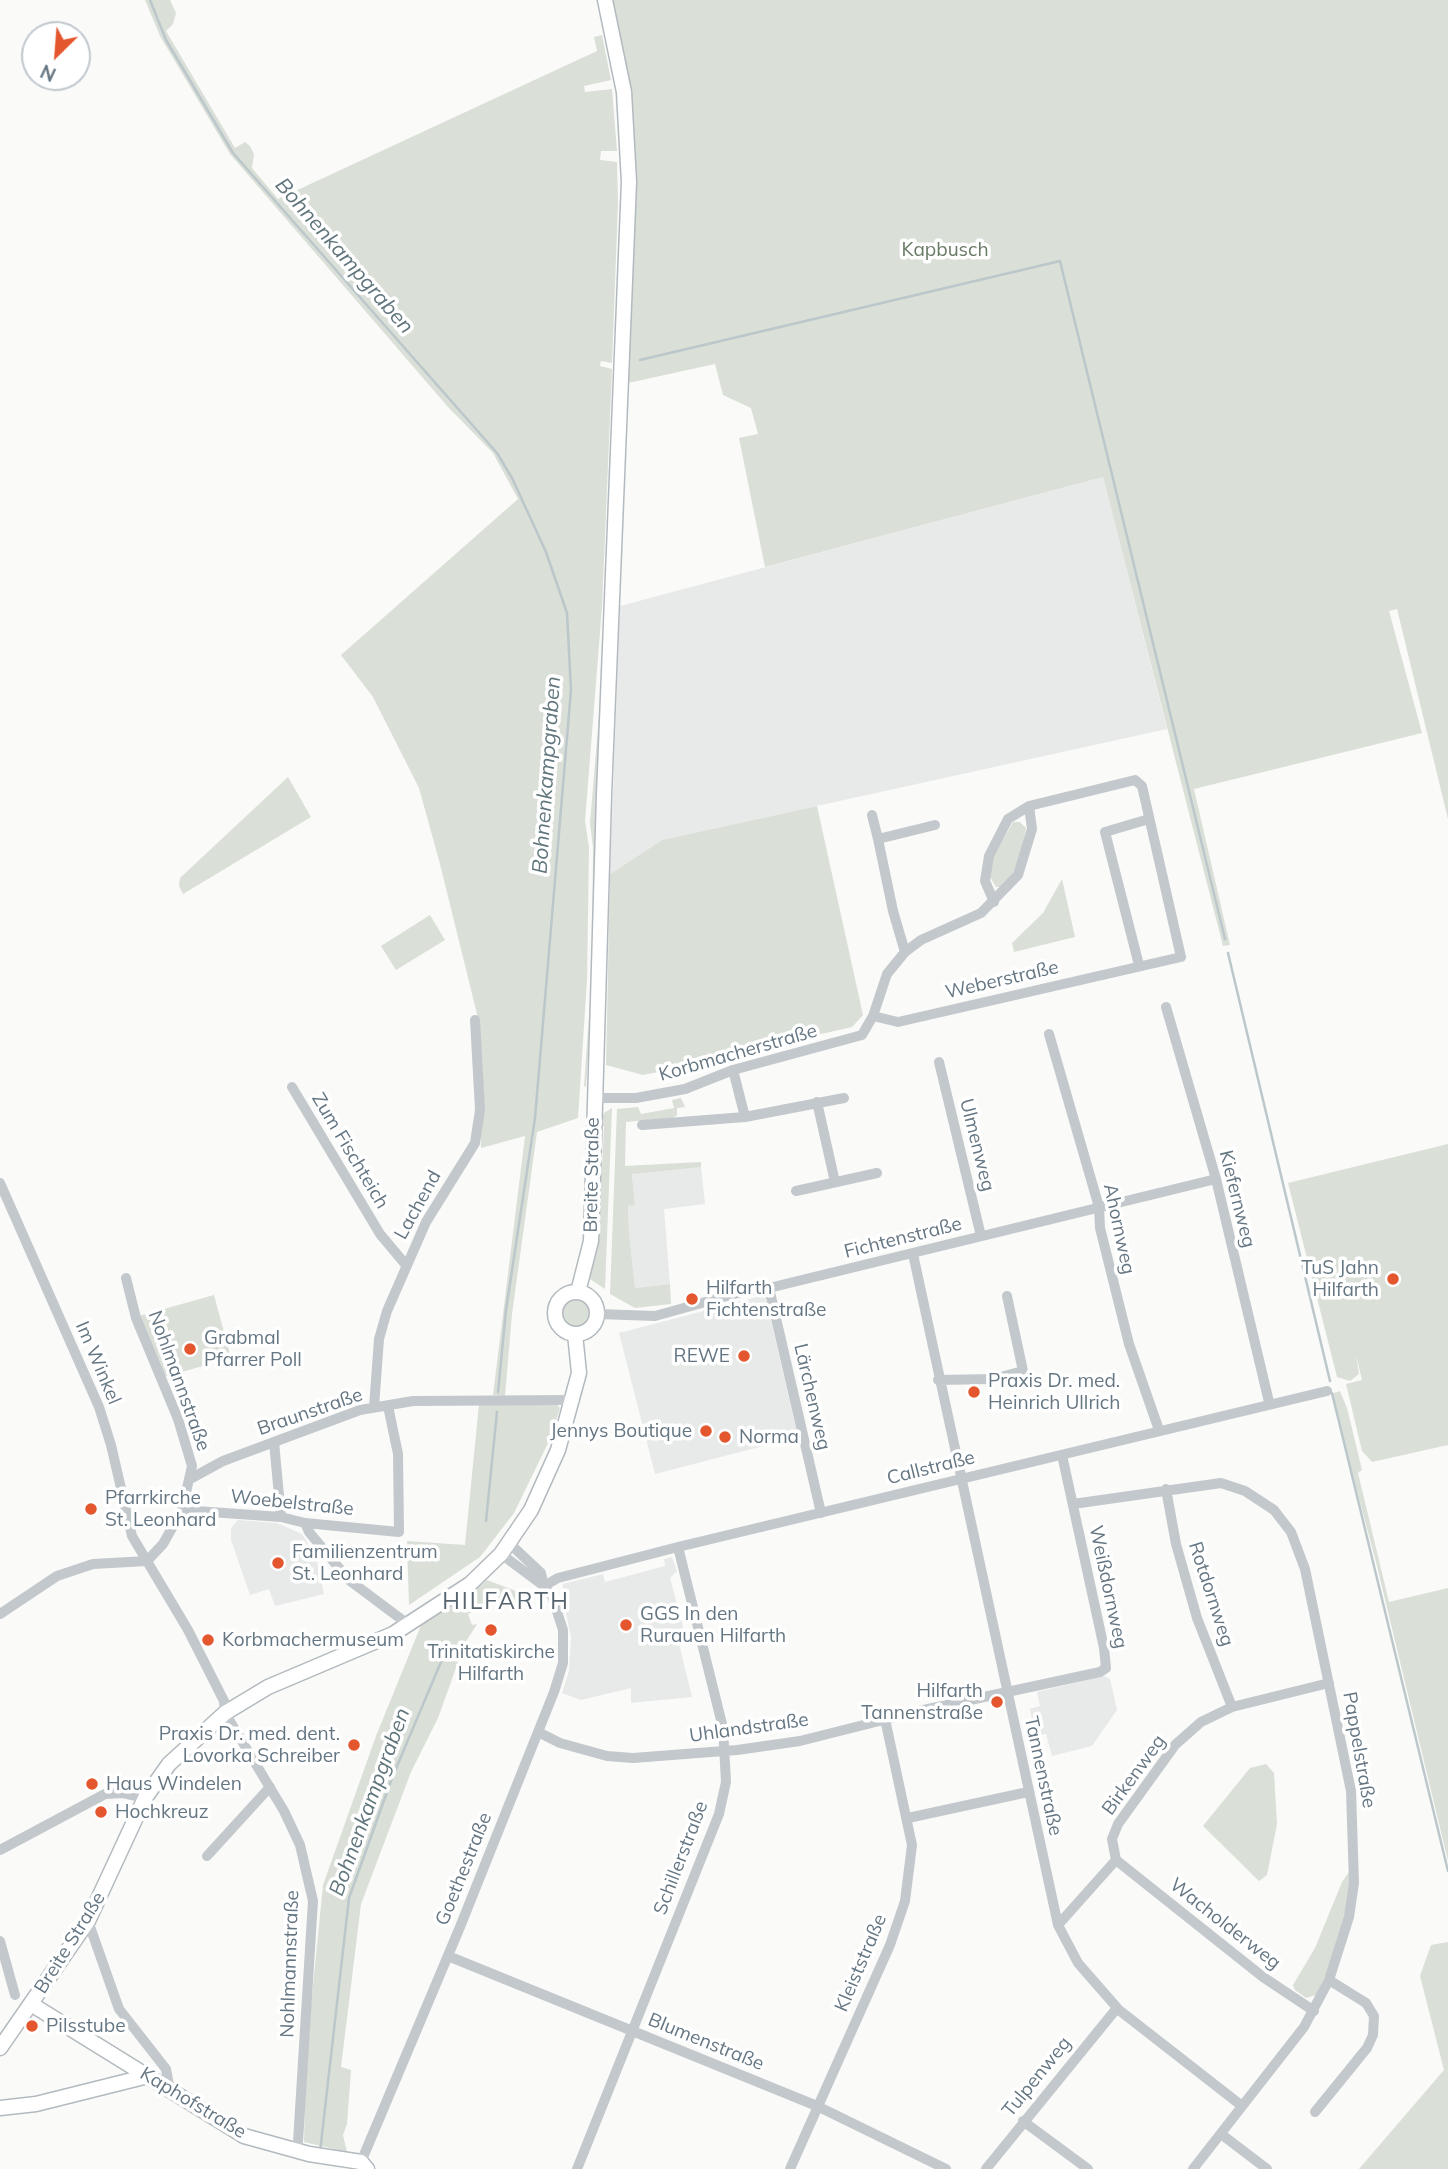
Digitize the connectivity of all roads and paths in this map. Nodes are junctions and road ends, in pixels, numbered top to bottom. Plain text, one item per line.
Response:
1 (605, 0) edge
2 (1029, 806) junction
3 (872, 815) dead end
4 (1149, 819) junction
5 (935, 825) dead end
6 (878, 839) junction
7 (994, 902) junction
8 (905, 952) junction
9 (1139, 965) junction
10 (1166, 1007) dead end
11 (873, 1016) junction
12 (475, 1020) dead end
13 (1049, 1034) dead end
14 (939, 1062) dead end
15 (733, 1070) junction
16 (292, 1087) dead end
17 (594, 1098) junction
18 (844, 1098) dead end
19 (817, 1102) junction
20 (745, 1117) junction
21 (642, 1125) dead end
22 (877, 1173) dead end
23 (1216, 1179) junction
24 (835, 1182) junction
25 (0, 1183) edge
26 (796, 1191) dead end
27 (1098, 1208) junction
28 (981, 1236) junction
29 (913, 1254) junction
30 (406, 1265) junction
31 (126, 1278) dead end
32 (769, 1288) junction
33 (578, 1292) junction
34 (1007, 1296) dead end
35 (598, 1314) junction
36 (575, 1334) junction
37 (939, 1380) junction
38 (1327, 1391) dead end
39 (574, 1400) junction
40 (1269, 1402) junction
41 (388, 1406) junction
42 (374, 1407) junction
43 (1159, 1430) junction
44 (274, 1442) junction
45 (1062, 1455) junction
46 (190, 1479) junction
47 (959, 1479) junction
48 (1166, 1489) junction
49 (1073, 1504) junction
50 (182, 1510) junction
51 (821, 1513) junction
52 (281, 1517) junction
53 (304, 1523) junction
54 (677, 1547) junction
55 (505, 1548) junction
56 (147, 1561) junction
57 (544, 1586) junction
58 (0, 1614) edge
59 (409, 1625) junction
60 (1329, 1683) junction
61 (1007, 1694) junction
62 (1232, 1707) junction
63 (225, 1713) junction
64 (885, 1720) junction
65 (538, 1732) junction
66 (724, 1751) junction
67 (270, 1787) junction
68 (1028, 1792) junction
69 (145, 1798) junction
70 (908, 1818) junction
71 (0, 1850) edge
72 (207, 1856) dead end
73 (1116, 1860) junction
74 (88, 1921) junction
75 (1058, 1925) junction
76 (0, 1941) edge
77 (447, 1956) junction
78 (1329, 1980) junction
79 (15, 1995) dead end
80 (32, 2004) junction
81 (1117, 2008) junction
82 (1314, 2011) junction
83 (632, 2031) junction
84 (0, 2048) edge
85 (148, 2076) junction
86 (170, 2091) junction
87 (817, 2106) junction
88 (1242, 2106) junction
89 (0, 2108) edge
90 (1315, 2112) dead end
91 (1023, 2120) junction
92 (1221, 2134) junction
93 (294, 2150) junction
94 (364, 2165) edge
95 (577, 2169) edge
96 (790, 2169) edge
97 (946, 2169) edge
98 (986, 2169) edge
99 (1088, 2169) edge
100 (1193, 2169) edge
101 (1266, 2169) edge

1 - 17 main road, Breite Straße
2 - 4 street
2 - 7 street, Korbmacherstraße
2 - 7 street
3 - 6 street
4 - 9 street
4 - 9 street, Weberstraße
5 - 6 street
6 - 8 street
7 - 8 street, Korbmacherstraße
8 - 11 street, Korbmacherstraße
9 - 11 street, Weberstraße
10 - 23 street, Kiefernweg
11 - 15 street, Korbmacherstraße
12 - 30 street, Lachend
13 - 27 street, Ahornweg
14 - 28 street, Ulmenweg
15 - 17 street, Korbmacherstraße
15 - 20 street
16 - 30 street, Zum Fischteich
17 - 33 main road, Breite Straße
18 - 19 street
19 - 20 street
19 - 24 street
20 - 21 street
22 - 24 street
23 - 27 street, Fichtenstraße
23 - 40 street, Kiefernweg
24 - 26 street
25 - 56 street, Im Winkel
27 - 28 street, Fichtenstraße
27 - 43 street, Ahornweg
28 - 29 street, Fichtenstraße
29 - 32 street, Fichtenstraße
29 - 37 street, Tannenstraße
30 - 42 street, Lachend
31 - 46 street, Nohlmannstraße
32 - 35 street, Fichtenstraße
32 - 51 street, Lärchenweg
33 - 35 main road
33 - 36 main road
34 - 37 street
35 - 36 main road
36 - 39 main road, Breite Straße
37 - 47 street, Tannenstraße
38 - 40 street, Callstraße
39 - 41 street, Braunstraße
39 - 55 main road, Breite Straße
40 - 43 street, Callstraße
41 - 42 street, Braunstraße
41 - 53 street, Woebelstraße
42 - 44 street, Braunstraße
43 - 45 street, Callstraße
44 - 46 street, Braunstraße
44 - 52 street
45 - 47 street, Callstraße
45 - 49 street, Weißdornweg
46 - 50 street, Nohlmannstraße
47 - 51 street, Callstraße
47 - 61 street, Tannenstraße
48 - 49 street, Pappelstraße
48 - 60 street, Pappelstraße
48 - 62 street, Rotdornweg
49 - 61 street, Weißdornweg
50 - 52 street, Woebelstraße
50 - 56 street, Nohlmannstraße
51 - 54 street, Callstraße
52 - 53 street, Woebelstraße
53 - 59 street
54 - 57 street, Callstraße
54 - 66 street, Schillerstraße
55 - 57 street, Goethestraße
55 - 59 main road, Breite Straße
56 - 58 street
56 - 63 street, Nohlmannstraße
57 - 65 street, Goethestraße
59 - 63 main road, Breite Straße
60 - 62 street, Birkenweg
60 - 78 street, Pappelstraße
61 - 64 street, Uhlandstraße
61 - 68 street, Tannenstraße
62 - 73 street, Birkenweg
63 - 67 street, Nohlmannstraße
63 - 69 main road, Breite Straße
64 - 66 street, Uhlandstraße
64 - 70 street, Kleiststraße
65 - 66 street, Uhlandstraße
65 - 77 street, Goethestraße
66 - 83 street, Schillerstraße
67 - 72 street
67 - 93 street, Nohlmannstraße
68 - 70 street
68 - 75 street, Tannenstraße
69 - 71 street
69 - 74 main road, Breite Straße
70 - 87 street, Kleiststraße
73 - 75 street
73 - 82 street, Wacholderweg
74 - 80 main road, Breite Straße
74 - 86 street
75 - 81 street, Tannenstraße
76 - 79 street
77 - 83 street, Blumenstraße
77 - 94 street, Goethestraße
78 - 82 street, Pappelstraße
78 - 90 street
80 - 84 main road, Breite Straße
80 - 85 main road, Kaphofstraße
81 - 88 street, Tannenstraße
81 - 91 street, Tulpenweg
82 - 88 street, Pappelstraße
83 - 87 street, Blumenstraße
83 - 95 street, Schillerstraße
85 - 86 main road, Kaphofstraße
85 - 89 main road
86 - 93 main road, Kaphofstraße
87 - 96 street, Kleiststraße
87 - 97 street, Blumenstraße
88 - 92 street, Pappelstraße
91 - 98 street, Tulpenweg
91 - 99 street
92 - 100 street, Pappelstraße
92 - 101 street
93 - 94 main road, Kaphofstraße

